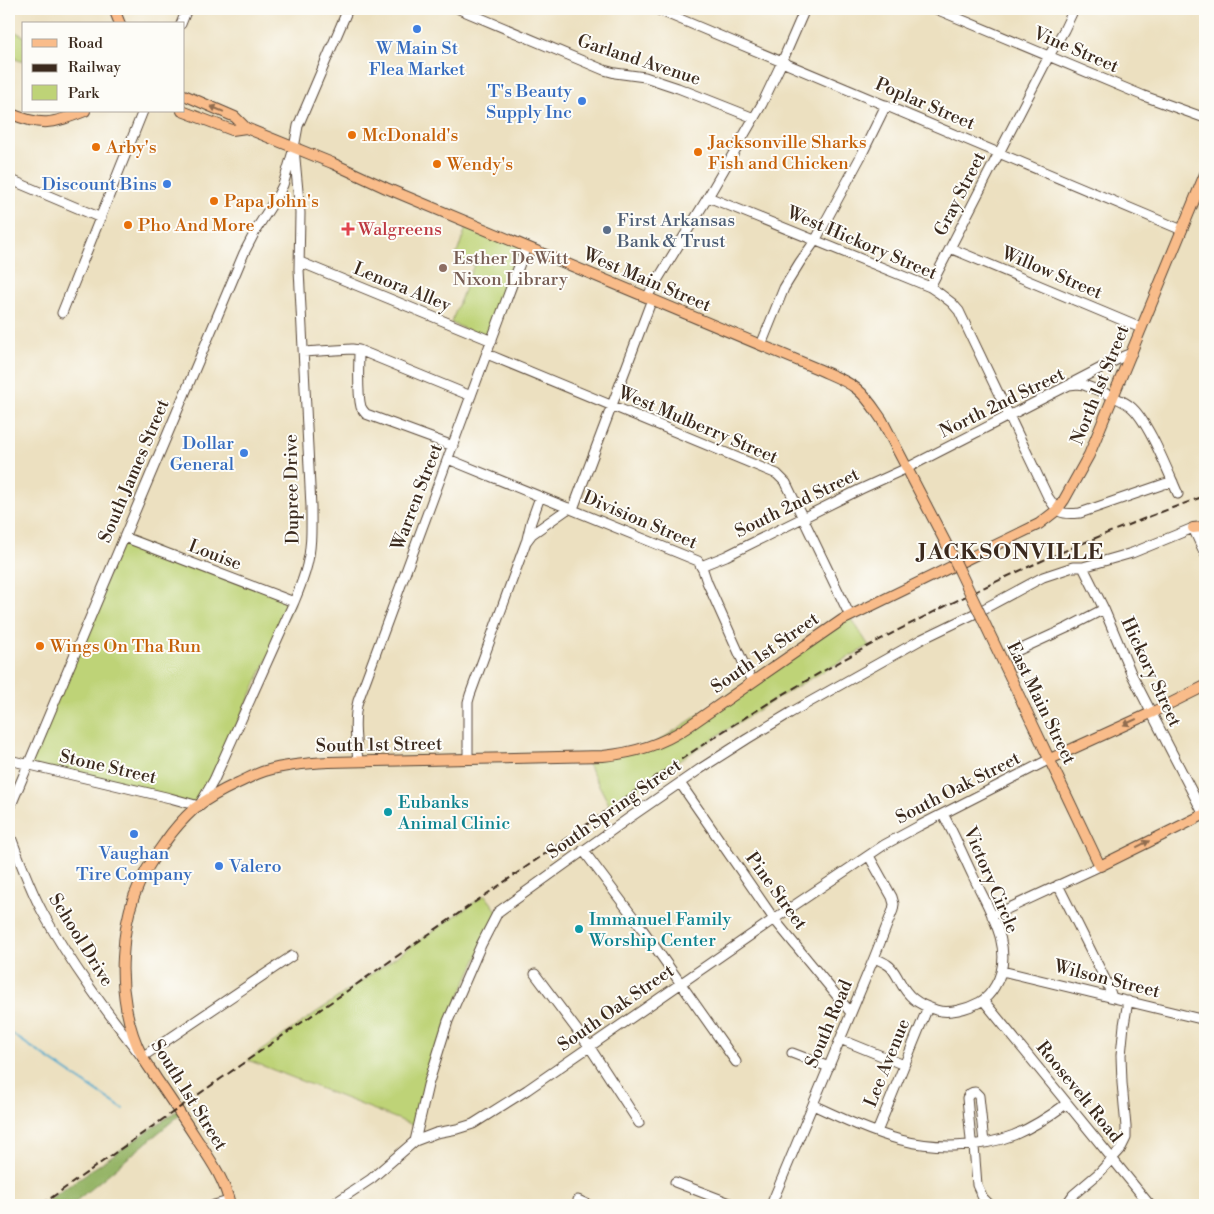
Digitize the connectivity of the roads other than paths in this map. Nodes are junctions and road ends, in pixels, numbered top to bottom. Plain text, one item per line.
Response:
1 (114, 9) edge
2 (187, 9) edge
3 (348, 9) edge
4 (459, 9) edge
5 (656, 9) edge
6 (805, 9) edge
7 (936, 9) edge
8 (1074, 9) edge
9 (119, 22) edge
10 (182, 22) edge
11 (1049, 56) junction
12 (782, 62) junction
13 (185, 95) edge
14 (886, 105) junction
15 (82, 112) edge
16 (143, 112) edge
17 (185, 112) edge
18 (9, 113) edge
19 (754, 118) junction
20 (1205, 118) edge
21 (246, 128) junction
22 (294, 148) junction
23 (999, 153) junction
24 (1205, 174) edge
25 (9, 179) edge
26 (708, 197) junction
27 (101, 218) junction
28 (1182, 230) junction
29 (815, 241) junction
30 (526, 247) junction
31 (950, 248) junction
32 (300, 262) junction
33 (930, 287) junction
34 (650, 298) junction
35 (62, 313) dead end
36 (1141, 328) junction
37 (492, 341) junction
38 (761, 345) junction
39 (359, 350) junction
40 (303, 352) junction
41 (1132, 353) junction
42 (487, 354) junction
43 (1069, 385) junction
44 (471, 396) junction
45 (1112, 397) junction
46 (611, 405) junction
47 (1010, 415) junction
48 (453, 446) junction
49 (448, 459) junction
50 (907, 468) junction
51 (1173, 482) junction
52 (1178, 494) dead end
53 (540, 497) junction
54 (571, 509) junction
55 (1057, 510) junction
56 (803, 518) junction
57 (1193, 528) junction
58 (1205, 528) edge
59 (124, 537) junction
60 (526, 542) junction
61 (1205, 554) edge
62 (952, 555) joint
63 (967, 559) joint
64 (701, 566) junction
65 (1083, 567) junction
66 (294, 602) junction
67 (1104, 609) junction
68 (850, 616) junction
69 (1019, 650) dead end
70 (752, 682) junction
71 (1205, 686) edge
72 (1151, 713) junction
73 (468, 759) junction
74 (1050, 759) junction
75 (9, 760) edge
76 (358, 762) junction
77 (27, 764) junction
78 (680, 783) junction
79 (199, 806) junction
80 (9, 810) edge
81 (943, 814) junction
82 (1205, 816) edge
83 (9, 832) edge
84 (583, 850) junction
85 (869, 856) junction
86 (1100, 866) junction
87 (1058, 885) junction
88 (992, 916) junction
89 (774, 919) junction
90 (292, 956) dead end
91 (874, 958) junction
92 (1002, 971) junction
93 (535, 974) dead end
94 (681, 983) junction
95 (1112, 997) junction
96 (983, 1000) junction
97 (1128, 1001) junction
98 (928, 1007) junction
99 (851, 1013) junction
100 (1205, 1020) edge
101 (840, 1039) junction
102 (588, 1046) junction
103 (792, 1053) dead end
104 (142, 1056) junction
105 (736, 1062) dead end
106 (904, 1065) junction
107 (829, 1067) junction
108 (1066, 1104) junction
109 (813, 1105) junction
110 (639, 1123) dead end
111 (877, 1132) junction
112 (415, 1141) junction
113 (984, 1143) junction
114 (974, 1144) junction
115 (1112, 1159) junction
116 (675, 1182) dead end
117 (578, 1200) dead end
118 (229, 1203) edge
119 (214, 1205) edge
120 (332, 1205) edge
121 (590, 1205) edge
122 (735, 1205) edge
123 (771, 1205) edge
124 (990, 1205) edge
125 (1066, 1205) edge
126 (1150, 1205) edge

1 - 9 main road
2 - 10 street
3 - 22 street
4 - 19 street, Garland Avenue
5 - 12 street, Poplar Street
6 - 12 street
7 - 11 street, Vine Street
8 - 11 street, Gray Street
11 - 20 street, Vine Street
11 - 23 street, Gray Street
12 - 14 street, Poplar Street
12 - 19 street
21 -> 13 main road, West Main Street
14 - 23 street, Poplar Street
14 - 29 street
15 - 18 main road
16 - 27 street
17 - 21 main road, West Main Street
19 - 26 street
21 - 22 main road, West Main Street
22 - 30 main road, West Main Street
22 - 32 street, Dupree Drive
22 - 59 street, South James Street
23 - 28 street, Poplar Street
23 - 31 street, Gray Street
24 - 28 main road, North 1st Street
25 - 27 street
26 - 29 street, West Hickory Street
26 - 34 street
27 - 35 street
28 - 36 main road, North 1st Street
29 - 33 street, West Hickory Street
29 - 38 street
30 - 34 main road, West Main Street
30 - 37 street, Warren Street
31 - 33 street, Gray Street
31 - 36 street, Willow Street
32 - 37 street, Lenora Alley
32 - 40 street, Dupree Drive
33 - 47 street, West Hickory Street
34 - 38 main road, West Main Street
34 - 46 street
36 - 41 main road, North 1st Street
37 - 42 street, Warren Street
38 - 50 main road, West Main Street
39 - 40 street
39 - 44 street
39 - 48 street
40 - 66 street, Dupree Drive
41 - 43 street
41 - 45 main road, North 1st Street
42 - 44 street, Warren Street
42 - 46 street, West Mulberry Street
43 - 45 street, North 2nd Street
43 - 47 street, North 2nd Street
44 - 48 street, Warren Street
45 - 51 street, North 2nd Street
45 - 55 main road, North 1st Street
46 - 54 street
46 - 56 street, West Mulberry Street
47 - 50 street, North 2nd Street
47 - 55 street, West Hickory Street
48 - 49 street, Warren Street
49 - 53 street, Division Street
49 - 76 street, Warren Street
50 - 56 street, South 2nd Street
50 - 62 main road, West Main Street
51 - 52 street, North 2nd Street
51 - 55 street
53 - 54 street, Division Street
53 - 60 street
54 - 60 street
54 - 64 street, Division Street
55 - 63 main road, North 1st Street
56 - 64 street, South 2nd Street
56 - 68 street, West Mulberry Street
57 - 58 main road
57 - 61 street
57 - 65 street, South Spring Street
59 - 66 street, Louise
59 - 77 street, South James Street
60 - 73 street
62 - 74 main road, East Main Street, bridge
63 - 68 main road, South 1st Street
64 - 70 street, Division Street
65 - 67 street, Hickory Street
65 - 78 street, South Spring Street
66 - 79 street, Dupree Drive
67 - 69 street
67 - 72 street, Hickory Street
68 - 70 main road, South 1st Street
70 - 73 main road, South 1st Street
71 - 72 main road
72 -> 74 main road
72 - 82 street, Hickory Street
73 - 76 main road, South 1st Street
74 - 81 street, South Oak Street
74 - 86 main road, East Main Street
75 - 77 street, Stone Street
76 - 79 main road, South 1st Street
77 - 79 street, Stone Street
77 - 80 street, South James Street
78 - 84 street, South Spring Street
78 - 89 street, Pine Street
79 - 104 main road, South 1st Street
81 - 85 street, South Oak Street
81 - 88 street, Victory Circle
86 -> 82 main road
83 - 104 street, School Drive
84 - 94 street
84 - 112 street, South Spring Street
85 - 89 street, South Oak Street
85 - 91 street, South Road
86 - 87 street
87 - 88 street
87 - 95 street
88 - 92 street, Victory Circle
89 - 94 street, South Oak Street
89 - 99 street, Pine Street
90 - 104 street
91 - 98 street
91 - 99 street, South Road
92 - 95 street, Wilson Street
92 - 96 street, Victory Circle
93 - 102 street
94 - 102 street, South Oak Street
94 - 105 street
95 - 97 street, Wilson Street
96 - 98 street
96 - 108 street, Roosevelt Road
97 - 100 street, Wilson Street
97 - 115 street
98 - 106 street, Lee Avenue
99 - 101 street, South Road
101 - 106 street
101 - 107 street, South Road
102 - 110 street
102 - 112 street, South Oak Street
103 - 107 street
104 - 118 main road, South 1st Street
106 - 111 street, Lee Avenue
107 - 109 street, South Road
108 - 113 street
108 - 115 street, Roosevelt Road
109 - 111 street
109 - 123 street, South Road
111 - 114 street
112 - 120 street, South Oak Street
113 - 114 street
113 - 114 street
114 - 124 street
115 - 125 street
115 - 126 street, Roosevelt Road
116 - 122 street
117 - 121 street
118 - 119 street

